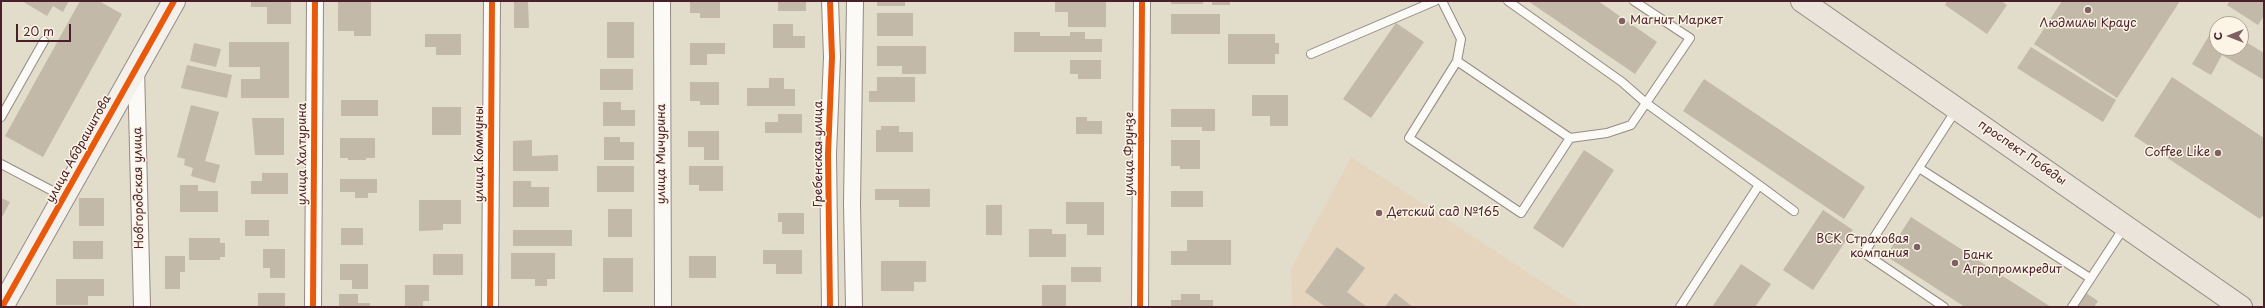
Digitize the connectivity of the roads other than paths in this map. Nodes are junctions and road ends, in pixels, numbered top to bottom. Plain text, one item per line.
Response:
1 (174, 1) edge
2 (315, 1) edge
3 (492, 1) edge
4 (662, 1) edge
5 (830, 1) edge
6 (854, 1) edge
7 (1142, 1) edge
8 (1435, 1) edge
9 (1442, 1) edge
10 (1508, 1) edge
11 (1634, 1) edge
12 (1802, 1) edge
13 (44, 41) dead end
14 (1311, 54) dead end
15 (1457, 61) junction
16 (136, 69) junction
17 (1646, 103) junction
18 (1958, 108) junction
19 (1, 118) edge
20 (1570, 138) junction
21 (1, 164) edge
22 (1919, 168) junction
23 (1760, 185) junction
24 (64, 197) junction
25 (1794, 211) dead end
26 (2125, 226) junction
27 (2090, 278) junction
28 (2074, 305) edge
29 (2, 307) edge
30 (142, 307) edge
31 (313, 307) edge
32 (490, 307) edge
33 (663, 307) edge
34 (830, 307) edge
35 (854, 307) edge
36 (1140, 307) edge
37 (1680, 307) edge
38 (1944, 307) edge
39 (2241, 307) edge

1 - 16 street, улица Абдрашитова
2 - 31 street, улица Халтурина
3 - 32 street, улица Коммуны
4 - 33 street, улица Мичурина
5 - 34 street, Гребенская улица
6 - 35 street
7 - 36 street, улица Фрунзе
8 - 14 lane
9 - 15 lane
10 - 17 lane
11 - 17 lane
12 - 18 main road, проспект Победы
13 - 19 lane
15 - 20 lane
15 - 20 lane
16 - 24 street, улица Абдрашитова
16 - 30 street, Новгородская улица
17 - 20 lane
17 - 23 lane
18 - 22 lane
18 - 26 main road, проспект Победы
21 - 24 lane
22 - 27 lane
22 - 38 lane
23 - 25 lane
23 - 37 lane
24 - 29 street, улица Абдрашитова
26 - 27 lane
26 - 39 main road, проспект Победы
27 - 28 lane

